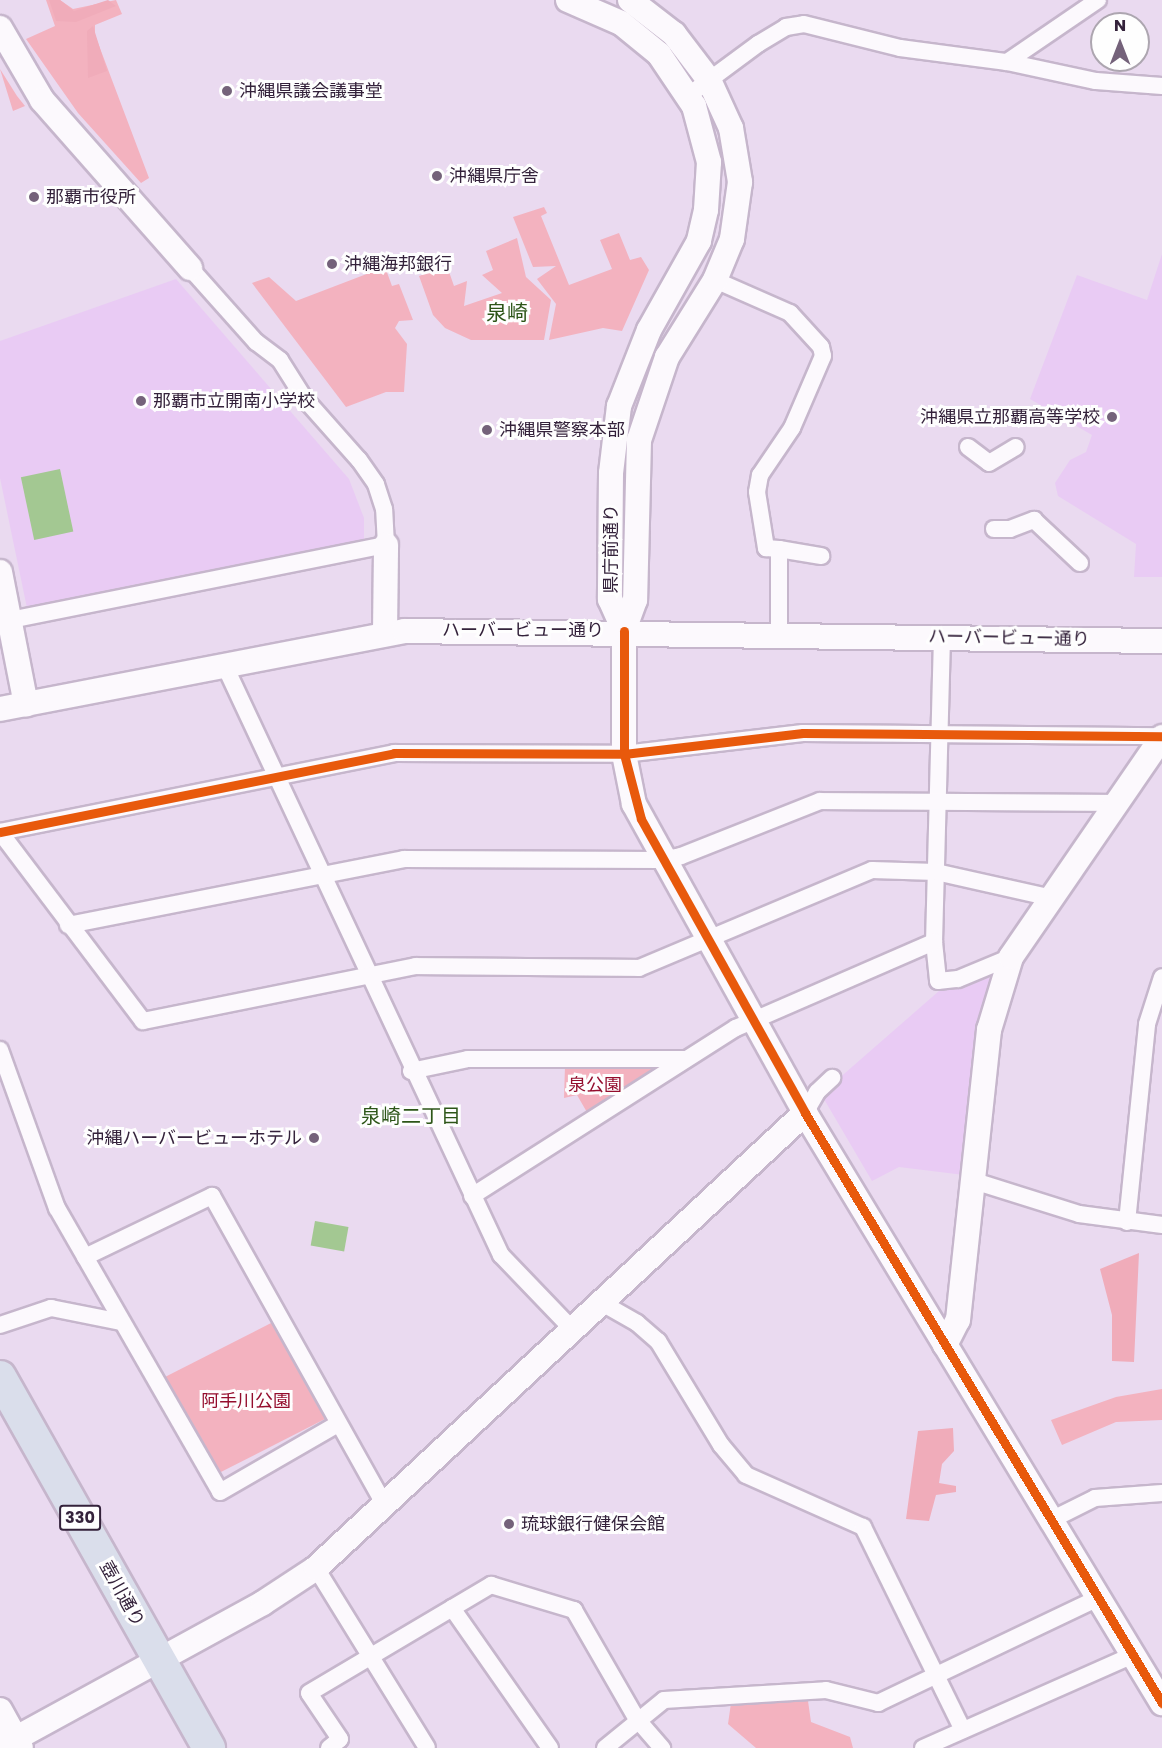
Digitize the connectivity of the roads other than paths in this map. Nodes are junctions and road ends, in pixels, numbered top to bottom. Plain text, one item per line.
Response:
1 (568, 0) edge
2 (630, 0) edge
3 (1096, 1) edge
4 (0, 27) edge
5 (1008, 62) junction
6 (709, 80) junction
7 (1162, 86) edge
8 (689, 95) junction
9 (190, 268) joint
10 (715, 280) junction
11 (968, 447) dead end
12 (1016, 447) dead end
13 (994, 528) dead end
14 (386, 544) junction
15 (779, 549) junction
16 (821, 556) dead end
17 (1080, 563) dead end
18 (0, 577) edge
19 (10, 620) junction
20 (624, 631) junction
21 (386, 632) junction
22 (779, 634) junction
23 (942, 637) junction
24 (1162, 641) edge
25 (224, 664) junction
26 (26, 704) junction
27 (0, 709) edge
28 (938, 734) junction
29 (1162, 736) edge
30 (624, 754) junction
31 (278, 777) junction
32 (939, 803) junction
33 (1115, 803) junction
34 (0, 832) edge
35 (661, 860) junction
36 (936, 872) junction
37 (323, 876) junction
38 (1048, 897) junction
39 (68, 925) junction
40 (707, 939) junction
41 (934, 942) junction
42 (1011, 957) junction
43 (368, 975) junction
44 (1162, 977) edge
45 (753, 1018) junction
46 (0, 1050) edge
47 (684, 1059) junction
48 (411, 1071) junction
49 (832, 1078) dead end
50 (805, 1113) junction
51 (971, 1180) junction
52 (472, 1196) junction
53 (1126, 1222) junction
54 (1162, 1225) edge
55 (85, 1257) junction
56 (602, 1303) junction
57 (121, 1322) junction
58 (0, 1324) edge
59 (573, 1330) junction
60 (945, 1345) junction
61 (0, 1377) edge
62 (338, 1424) junction
63 (1162, 1492) edge
64 (384, 1504) junction
65 (1051, 1520) junction
66 (316, 1568) junction
67 (1098, 1598) junction
68 (452, 1608) junction
69 (1133, 1655) junction
70 (368, 1657) junction
71 (159, 1660) junction
72 (935, 1675) junction
73 (1162, 1702) edge
74 (0, 1710) edge
75 (636, 1718) junction
76 (963, 1730) junction
77 (12, 1744) edge
78 (209, 1748) edge
79 (329, 1748) edge
80 (427, 1748) edge
81 (549, 1748) edge
82 (605, 1748) edge
83 (662, 1748) edge
84 (923, 1748) edge

1 - 8 street, 県庁前通り
2 - 6 street, 県庁前通り
3 - 5 street
4 - 9 street
5 - 6 street
5 - 7 street
6 - 8 street
6 - 10 street, 県庁前通り
8 - 20 street, 県庁前通り
9 - 14 street
10 - 15 street
10 - 20 street, 県庁前通り
11 - 12 street
13 - 17 street
14 - 19 street
14 - 21 street
15 - 16 street
15 - 22 street
18 - 19 street
19 - 26 street
20 - 21 street, ハーバービュー通り
20 - 22 street, ハーバービュー通り
20 - 30 street
21 - 25 street, ハーバービュー通り
22 - 23 street, ハーバービュー通り
23 - 24 street, ハーバービュー通り
23 - 28 street
25 - 26 street, ハーバービュー通り
25 - 31 street
26 - 27 street, ハーバービュー通り
28 - 29 street
28 - 30 street
28 - 32 street
29 - 33 street
30 - 31 street
30 - 35 street
31 - 34 street
31 - 37 street
32 - 33 street
32 - 35 street
32 - 36 street
33 - 38 street
34 - 39 street
35 - 37 street
35 - 40 street
36 - 38 street
36 - 40 street
36 - 41 street
37 - 39 street
37 - 43 street
38 - 42 street
39 - 43 street
40 - 43 street
40 - 45 street
41 - 42 street
41 - 45 street
42 - 51 street
43 - 48 street
44 - 53 street
45 - 47 street
45 - 50 street
46 - 55 street
47 - 48 street
47 - 52 street
48 - 52 street
49 - 50 street
50 - 56 street
50 - 60 street
51 - 53 street
51 - 60 street
52 - 59 street
53 - 54 street
55 - 57 street
55 - 62 street
56 - 59 street
56 - 72 street
57 - 58 street
57 - 62 street
59 - 64 street
60 - 65 street
61 - 71 highway, 壺川通り / 330
62 - 64 street
63 - 65 street
64 - 66 street
65 - 67 street
66 - 70 street
66 - 71 street
67 - 69 street
67 - 72 street
68 - 70 street
68 - 75 street
68 - 81 street
69 - 73 street
69 - 76 street
70 - 79 street
70 - 80 street
71 - 77 street
71 - 78 highway, 壺川通り / 330
72 - 75 street
72 - 76 street
74 - 77 street
75 - 82 street
75 - 83 street
76 - 84 street

